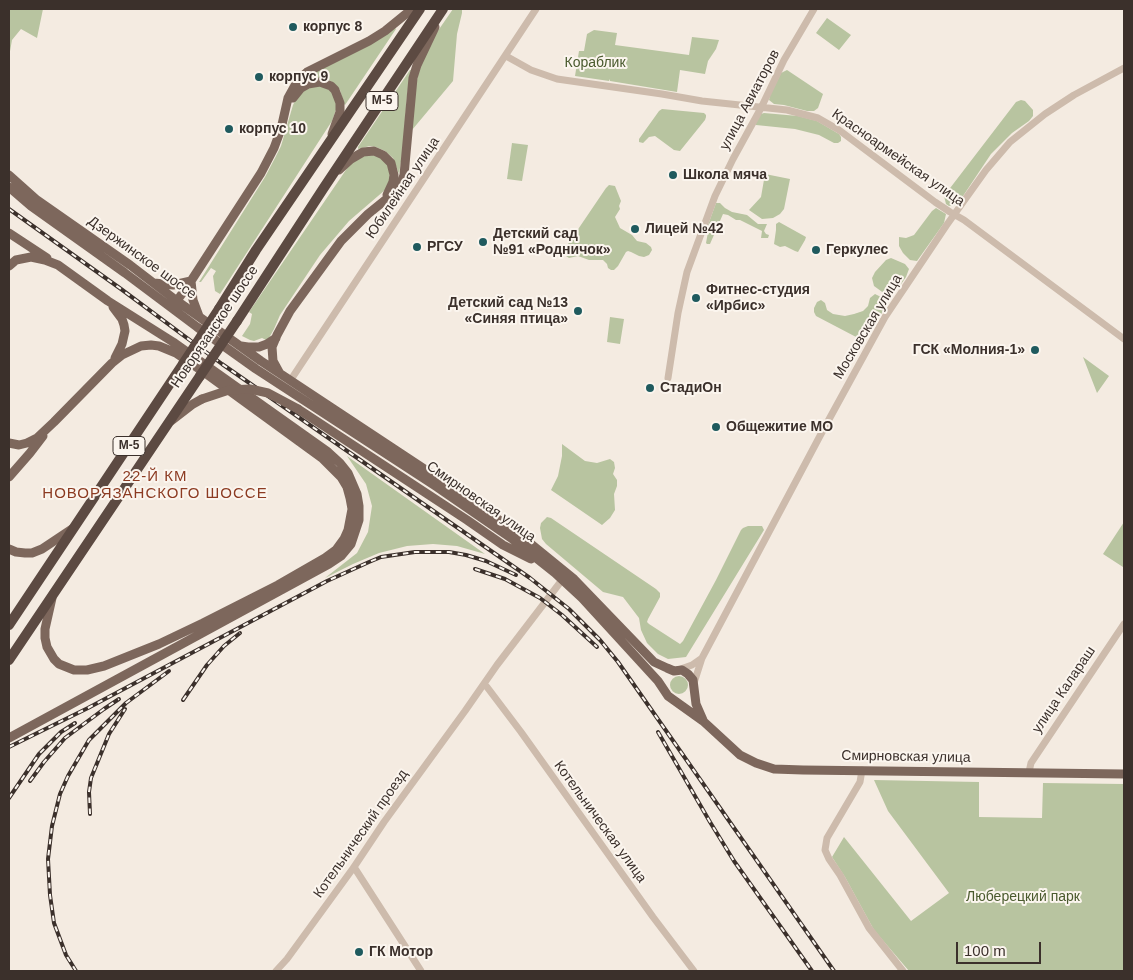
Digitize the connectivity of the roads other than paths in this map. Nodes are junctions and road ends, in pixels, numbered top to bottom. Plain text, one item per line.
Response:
1 (412, 9) edge
2 (420, 9) edge
3 (536, 9) edge
4 (814, 9) edge
5 (442, 11) edge
6 (506, 56) junction
7 (1124, 68) edge
8 (761, 108) junction
9 (284, 113) junction
10 (326, 148) junction
11 (9, 175) edge
12 (9, 187) edge
13 (323, 189) junction
14 (383, 202) junction
15 (48, 213) junction
16 (955, 214) junction
17 (9, 232) edge
18 (58, 265) junction
19 (9, 266) edge
20 (191, 281) junction
21 (154, 283) junction
22 (108, 301) junction
23 (174, 305) junction
24 (200, 318) junction
25 (276, 338) junction
26 (1124, 340) edge
27 (240, 346) junction
28 (112, 363) junction
29 (259, 365) junction
30 (280, 374) junction
31 (668, 378) dead end
32 (290, 381) junction
33 (54, 422) junction
34 (167, 424) junction
35 (9, 444) edge
36 (9, 477) edge
37 (74, 527) junction
38 (9, 549) edge
39 (547, 567) junction
40 (562, 580) junction
41 (52, 595) junction
42 (1124, 624) edge
43 (9, 626) edge
44 (520, 636) junction
45 (702, 658) junction
46 (9, 660) edge
47 (676, 670) junction
48 (694, 686) junction
49 (487, 687) junction
50 (664, 689) junction
51 (675, 700) junction
52 (465, 711) junction
53 (703, 722) junction
54 (9, 738) edge
55 (862, 770) junction
56 (1029, 772) junction
57 (1124, 774) edge
58 (354, 867) junction
59 (276, 971) edge
60 (421, 971) edge
61 (694, 971) edge
62 (903, 971) edge

1 - 9 main road, М-5
2 - 10 highway, Новорязанское шоссе / М-5
3 - 6 street, Юбилейная улица
4 - 8 street, улица Авиаторов
5 - 13 highway, Новорязанское шоссе / М-5
5 - 14 main road, М-5
6 - 8 street, Красноармейская улица
6 - 32 street, Юбилейная улица
7 - 16 street, Московская улица
8 - 16 street, Красноармейская улица
8 - 31 street, улица Авиаторов
9 - 10 main road, М-5
9 - 20 main road, М-5
10 - 37 highway, Новорязанское шоссе / М-5, bridge
11 - 15 main road, Дзержинское шоссе
12 - 15 main road, Дзержинское шоссе
13 - 14 main road, М-5
13 - 34 highway, Новорязанское шоссе / М-5, bridge
14 - 25 main road, М-5
15 - 21 main road, Дзержинское шоссе
15 - 23 main road, Дзержинское шоссе
16 - 26 street, Красноармейская улица
16 - 45 street, Московская улица
17 - 18 main road
18 - 19 main road
18 - 22 main road
20 - 21 main road
20 - 23 main road, М-5
20 - 24 main road
21 - 23 main road, Дзержинское шоссе
22 - 28 main road
22 - 54 main road
23 - 24 main road, Дзержинское шоссе
23 - 29 main road, Дзержинское шоссе
24 - 27 main road, Дзержинское шоссе
25 - 27 main road
25 - 30 main road, М-5
27 - 29 main road, Дзержинское шоссе
28 - 33 main road
28 - 41 main road, М-5
29 - 30 main road, Смирновская улица
29 - 39 main road, Смирновская улица
30 - 32 main road, Смирновская улица
32 - 47 main road, Смирновская улица
33 - 35 main road
33 - 36 main road
34 - 39 main road, М-5, bridge
34 - 41 highway, Новорязанское шоссе / М-5
37 - 38 main road, М-5
37 - 43 highway, Новорязанское шоссе / М-5
39 - 40 main road, Смирновская улица
40 - 44 street, Котельнический проезд
40 - 50 main road, Смирновская улица
41 - 46 highway, Новорязанское шоссе / М-5
42 - 56 street, улица Калараш
44 - 49 street, Котельнический проезд
44 - 52 street, Котельнический проезд
45 - 47 street
45 - 48 street, Московская улица
47 - 48 main road, Смирновская улица
47 - 50 main road
48 - 51 main road
48 - 53 main road
49 - 52 street, Котельнический проезд
49 - 61 street, Котельническая улица
50 - 51 main road, Смирновская улица
51 - 53 main road, Смирновская улица
52 - 58 street, Котельнический проезд
53 - 55 main road, Смирновская улица
55 - 56 main road, Смирновская улица
55 - 62 street
56 - 57 main road, Смирновская улица
58 - 59 street, Котельнический проезд
58 - 60 street

